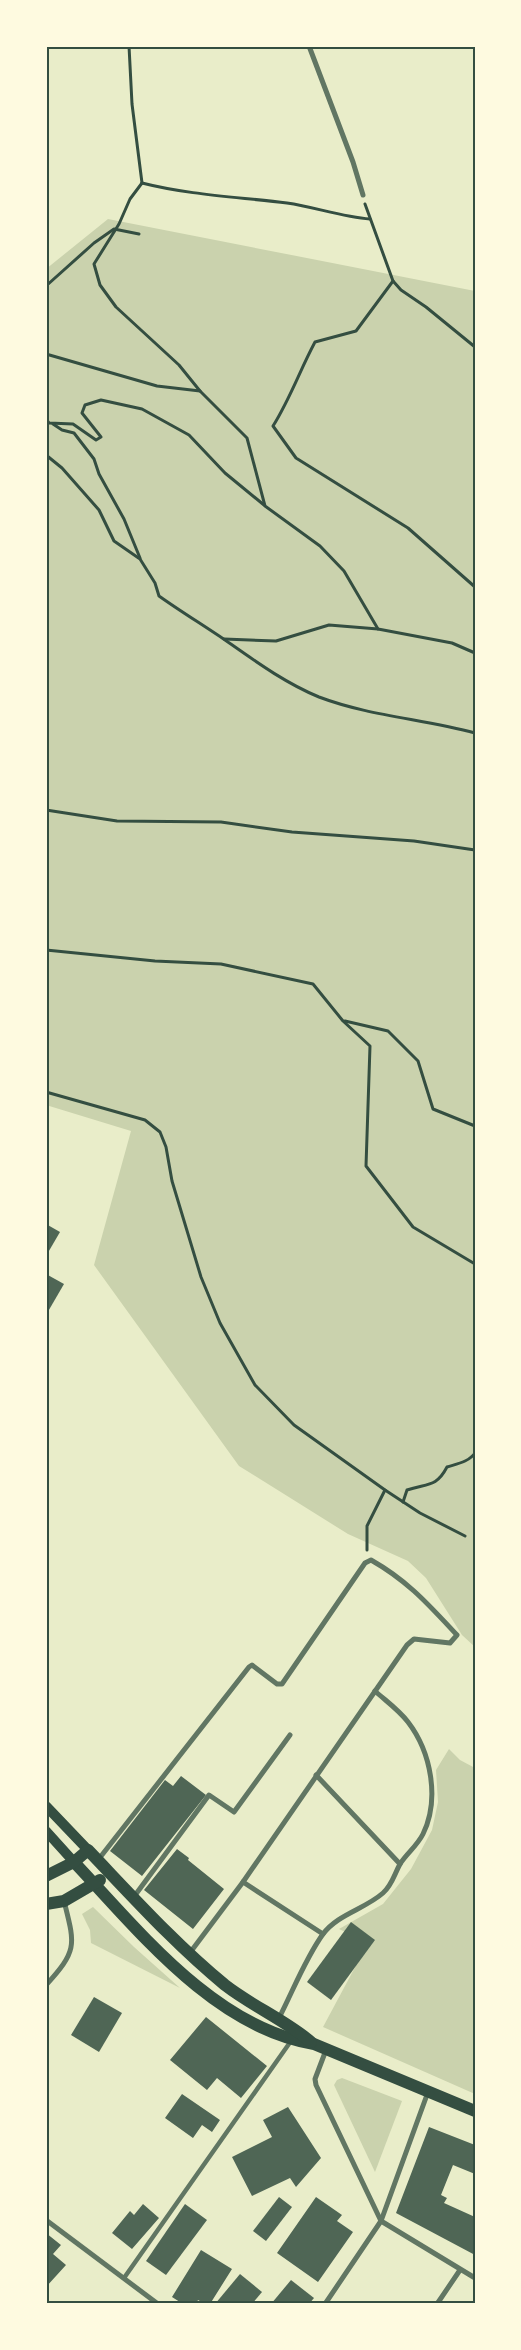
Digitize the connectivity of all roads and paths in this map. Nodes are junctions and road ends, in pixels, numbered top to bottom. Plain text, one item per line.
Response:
1 (129, 46) edge
2 (309, 46) edge
3 (142, 183) junction
4 (362, 196) joint
5 (370, 219) junction
6 (114, 229) junction
7 (138, 234) dead end
8 (392, 280) junction
9 (46, 286) edge
10 (475, 347) edge
11 (46, 354) edge
12 (200, 391) junction
13 (46, 420) edge
14 (52, 423) junction
15 (46, 455) edge
16 (265, 506) junction
17 (140, 559) junction
18 (475, 587) edge
19 (378, 629) junction
20 (222, 638) junction
21 (475, 652) edge
22 (475, 733) edge
23 (46, 810) edge
24 (475, 850) edge
25 (46, 950) edge
26 (344, 1020) junction
27 (46, 1092) edge
28 (475, 1126) edge
29 (475, 1264) edge
30 (475, 1453) edge
31 (384, 1490) junction
32 (403, 1502) junction
33 (465, 1536) dead end
34 (371, 1560) junction
35 (375, 1691) junction
36 (290, 1735) dead end
37 (316, 1775) junction
38 (46, 1806) edge
39 (46, 1831) edge
40 (88, 1850) junction
41 (98, 1860) junction
42 (74, 1862) junction
43 (400, 1864) junction
44 (108, 1873) junction
45 (46, 1876) edge
46 (243, 1882) junction
47 (94, 1884) junction
48 (133, 1898) junction
49 (64, 1901) junction
50 (46, 1904) edge
51 (324, 1934) junction
52 (190, 1954) junction
53 (46, 1985) edge
54 (278, 2020) junction
55 (291, 2041) junction
56 (320, 2047) junction
57 (428, 2091) junction
58 (475, 2111) edge
59 (46, 2220) edge
60 (381, 2221) junction
61 (460, 2270) junction
62 (124, 2278) junction
63 (475, 2278) edge
64 (158, 2304) edge
65 (326, 2304) edge
66 (437, 2304) edge

1 - 3 path
2 - 4 street
3 - 5 path
3 - 6 path
4 - 5 path
5 - 8 path
6 - 7 path
6 - 9 path
6 - 12 path
8 - 10 path
8 - 18 path
11 - 12 path
12 - 16 path
13 - 14 path
14 - 16 path
14 - 17 path
15 - 17 path
16 - 19 path
17 - 20 path
19 - 20 path
19 - 21 path
20 - 22 path
23 - 24 path
25 - 26 path
26 - 28 path
26 - 29 path
27 - 31 path
30 - 32 path
31 - 32 path
31 - 34 path
32 - 33 path
34 - 35 street
34 - 41 street
35 - 37 street
35 - 43 street
36 - 48 street
37 - 43 street
37 - 46 street
38 - 40 main road
39 - 42 main road
40 - 41 main road
40 - 42 main road
41 - 44 main road
42 - 45 main road
42 - 47 main road
43 - 51 street
44 - 47 main road
44 - 48 main road
46 - 51 street
46 - 52 street
47 - 49 main road
47 - 55 main road
48 - 52 main road
49 - 50 main road
49 - 53 street
51 - 54 street
52 - 54 main road
54 - 56 main road
55 - 56 main road
55 - 62 street
56 - 57 main road
56 - 60 street
57 - 58 main road
57 - 60 street
59 - 62 street
60 - 61 street
60 - 65 street
61 - 63 street
61 - 66 street
62 - 64 street

